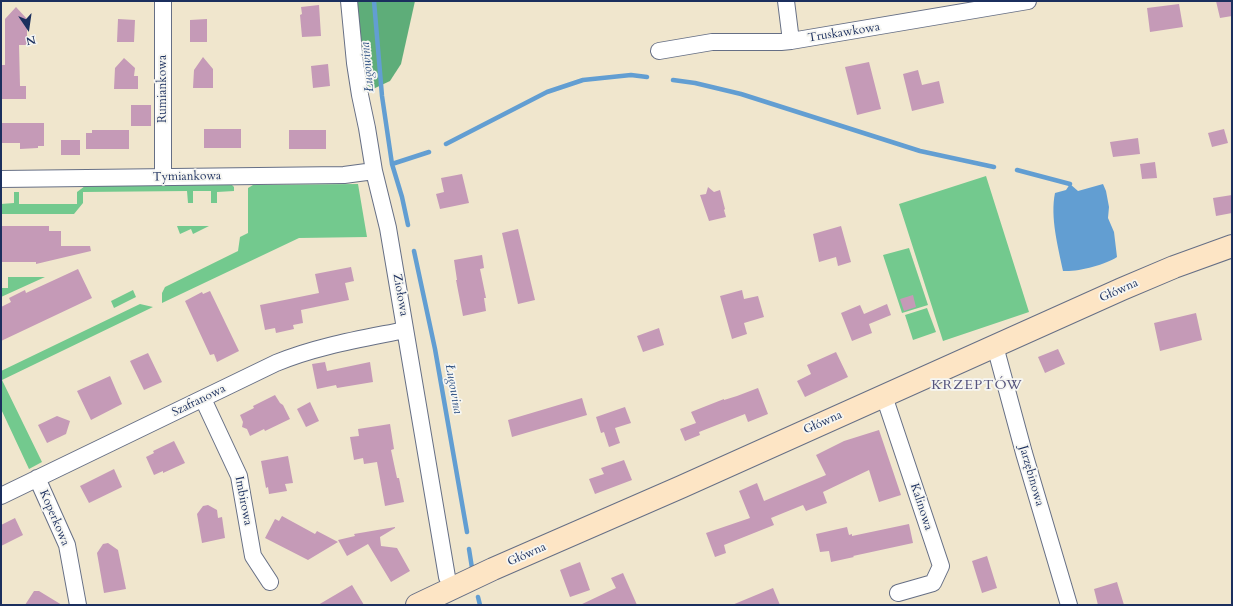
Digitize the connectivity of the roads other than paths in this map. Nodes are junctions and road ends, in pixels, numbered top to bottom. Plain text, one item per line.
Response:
1 (164, 1) edge
2 (349, 1) edge
3 (786, 1) edge
4 (1028, 1) edge
5 (791, 41) junction
6 (659, 51) dead end
7 (374, 171) junction
8 (163, 177) junction
9 (1, 178) edge
10 (1232, 246) edge
11 (405, 330) junction
12 (995, 346) junction
13 (884, 396) junction
14 (203, 399) junction
15 (37, 478) junction
16 (1, 496) edge
17 (270, 582) dead end
18 (452, 588) junction
19 (898, 592) dead end
20 (78, 605) edge
21 (417, 605) edge
22 (1069, 605) edge

1 - 8 street, Rumiankowa
2 - 7 street, Ziołowa
3 - 5 street
4 - 5 street, Truskawkowa
5 - 6 street, Truskawkowa
7 - 8 street, Tymiankowa
7 - 11 street, Ziołowa
8 - 9 street, Tymiankowa
10 - 12 street, Główna
11 - 14 street, Szafranowa
11 - 18 street, Ziołowa
12 - 13 street, Główna
12 - 22 street, Jarzębinowa
13 - 18 street, Główna
13 - 19 street, Kalinowa
14 - 15 street, Szafranowa
14 - 17 street, Imbirowa
15 - 16 street, Szafranowa
15 - 20 street, Koperkowa
18 - 21 street, Główna

